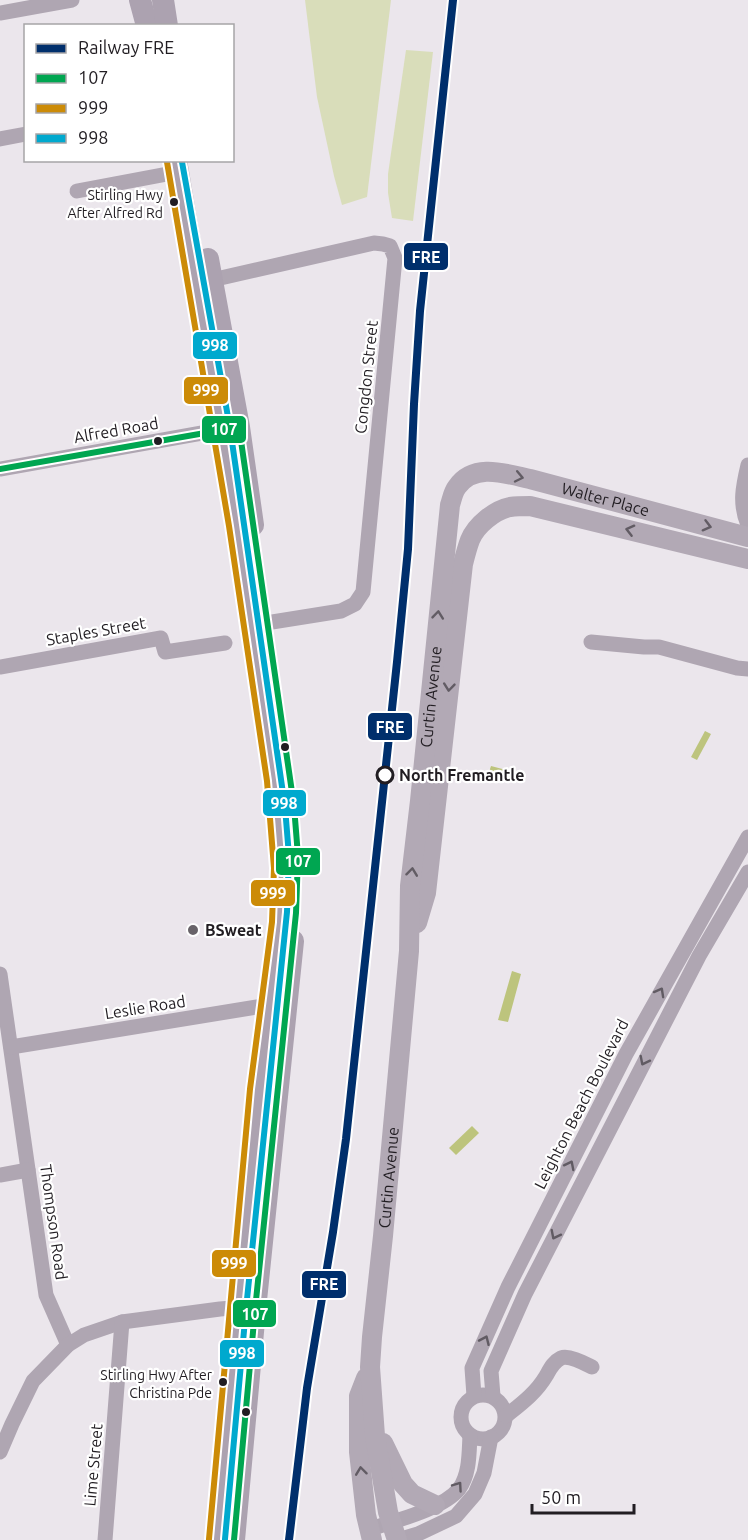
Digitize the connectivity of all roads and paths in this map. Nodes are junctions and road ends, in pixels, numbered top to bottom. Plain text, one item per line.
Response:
1 (72, 0) edge
2 (140, 0) edge
3 (163, 0) edge
4 (0, 13) edge
5 (146, 24) edge
6 (167, 24) edge
7 (24, 134) edge
8 (0, 139) edge
9 (182, 164) edge
10 (77, 191) dead end
11 (204, 282) junction
12 (230, 428) junction
13 (0, 469) edge
14 (746, 471) edge
15 (462, 480) joint
16 (494, 514) joint
17 (748, 525) edge
18 (748, 537) edge
19 (748, 559) edge
20 (260, 624) junction
21 (591, 642) dead end
22 (225, 643) dead end
23 (0, 667) edge
24 (748, 669) edge
25 (748, 837) edge
26 (748, 872) edge
27 (409, 951) junction
28 (0, 974) edge
29 (278, 1005) junction
30 (10, 1047) junction
31 (28, 1170) junction
32 (0, 1175) edge
33 (247, 1309) junction
34 (122, 1322) junction
35 (68, 1345) junction
36 (370, 1367) junction
37 (592, 1367) dead end
38 (474, 1396) junction
39 (493, 1396) junction
40 (506, 1416) junction
41 (6, 1422) edge
42 (374, 1422) junction
43 (470, 1435) junction
44 (491, 1437) junction
45 (0, 1452) edge
46 (435, 1506) junction
47 (371, 1534) edge
48 (395, 1534) edge
49 (105, 1540) edge
50 (218, 1540) edge
51 (234, 1540) edge

1 - 4 street
2 - 5 highway
3 - 6 highway
7 - 8 street
9 - 10 street
9 - 11 highway
11 - 12 highway
11 - 20 street, Congdon Street
12 - 13 street, Alfred Road
12 - 20 highway
14 - 17 street
15 -> 18 main road, Walter Place
27 -> 15 main road, Curtin Avenue
19 -> 16 main road, Walter Place
16 -> 27 main road, Curtin Avenue
20 - 29 highway
21 - 24 street
22 - 23 street, Staples Street
38 -> 25 street, Leighton Beach Boulevard
26 -> 39 street
27 - 36 main road, Curtin Avenue
28 - 30 street, Thompson Road
29 - 30 street, Leslie Road
29 - 33 highway
30 - 31 street, Thompson Road
31 - 32 street
31 - 35 street, Thompson Road
33 - 34 street
33 - 50 highway
33 - 51 highway
34 - 35 street
34 - 49 street, Lime Street
35 - 41 street
36 - 42 main road, Curtin Avenue
47 -> 36 main road, Curtin Avenue
37 - 40 street, Leighton Beach Boulevard
38 - 39 street
38 - 43 street, Leighton Beach Boulevard
39 - 40 street
40 - 44 street, Leighton Beach Boulevard
41 - 45 street
42 - 46 main road
42 - 48 main road, Curtin Avenue
43 - 44 street
46 -> 43 street, Leighton Beach Boulevard
44 - 48 street, Leighton Beach Boulevard
46 - 48 street, Leighton Beach Boulevard
47 - 48 street, Leighton Beach Boulevard

